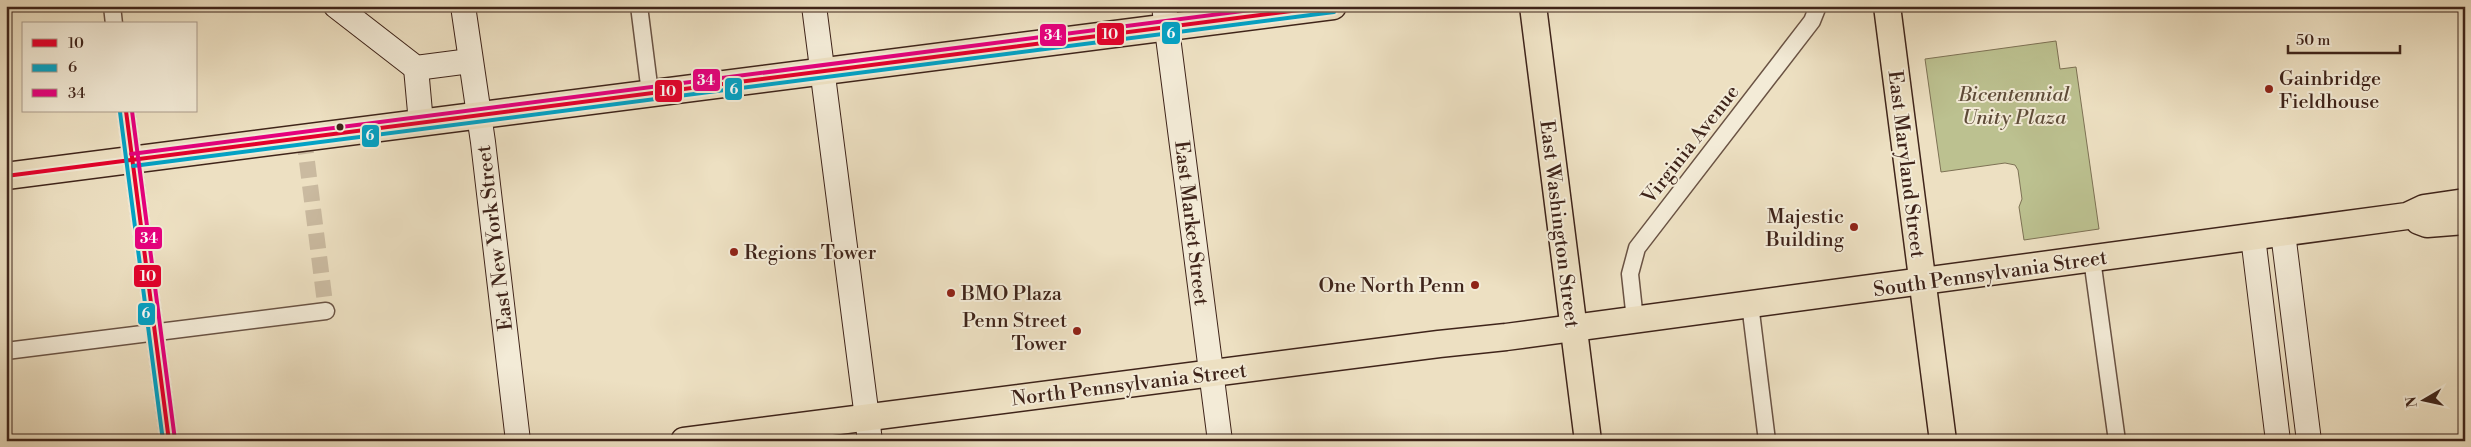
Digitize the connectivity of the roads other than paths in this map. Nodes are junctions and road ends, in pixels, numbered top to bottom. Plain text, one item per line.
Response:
1 (112, 6) edge
2 (336, 6) edge
3 (463, 6) edge
4 (639, 6) edge
5 (814, 6) edge
6 (1333, 6) edge
7 (1533, 6) edge
8 (1818, 6) edge
9 (1887, 6) edge
10 (1166, 17) edge
11 (114, 22) edge
12 (470, 61) junction
13 (416, 68) junction
14 (822, 72) junction
15 (650, 93) junction
16 (126, 112) edge
17 (478, 116) junction
18 (421, 124) junction
19 (132, 160) junction
20 (6, 176) edge
21 (2465, 202) edge
22 (2407, 216) junction
23 (2465, 221) edge
24 (2283, 233) junction
25 (2253, 237) junction
26 (2092, 259) junction
27 (1923, 282) junction
28 (1750, 304) junction
29 (326, 311) dead end
30 (1635, 320) junction
31 (1573, 328) junction
32 (154, 332) junction
33 (6, 351) edge
34 (1212, 373) junction
35 (868, 429) edge
36 (168, 441) edge
37 (518, 441) edge
38 (684, 441) edge
39 (1220, 441) edge
40 (1588, 441) edge
41 (1767, 441) edge
42 (1943, 441) edge
43 (2117, 441) edge
44 (2278, 441) edge
45 (2309, 441) edge

1 - 11 street
2 - 13 main road
3 - 12 main road, East New York Street
4 - 15 street
5 - 14 main road
6 - 10 main road
7 - 31 main road, East Washington Street
8 - 30 street, Virginia Avenue
9 - 27 main road, East Maryland Street
10 - 14 main road
10 - 34 main road, East Market Street
12 - 13 main road
12 - 17 main road, East New York Street
13 - 18 main road
14 - 15 main road
14 - 35 main road
15 - 17 main road
16 - 19 street
17 - 18 main road
17 - 37 main road, East New York Street
18 - 19 main road
19 - 20 main road
19 - 32 street
21 - 22 main road, South Pennsylvania Street
22 - 23 main road, South Pennsylvania Street
22 - 24 main road, South Pennsylvania Street
24 - 25 main road, South Pennsylvania Street
24 - 45 main road
25 - 26 main road, South Pennsylvania Street
25 - 44 main road
26 - 27 main road, South Pennsylvania Street
26 - 43 street
27 - 28 main road, South Pennsylvania Street
27 - 42 main road, East Maryland Street
28 - 30 main road, South Pennsylvania Street
28 - 41 street
29 - 32 street
30 - 31 main road, South Pennsylvania Street
31 - 34 main road, North Pennsylvania Street
31 - 40 main road, East Washington Street
32 - 33 street
32 - 36 street
34 - 35 main road, North Pennsylvania Street
34 - 39 main road, East Market Street
35 - 38 main road, North Pennsylvania Street

